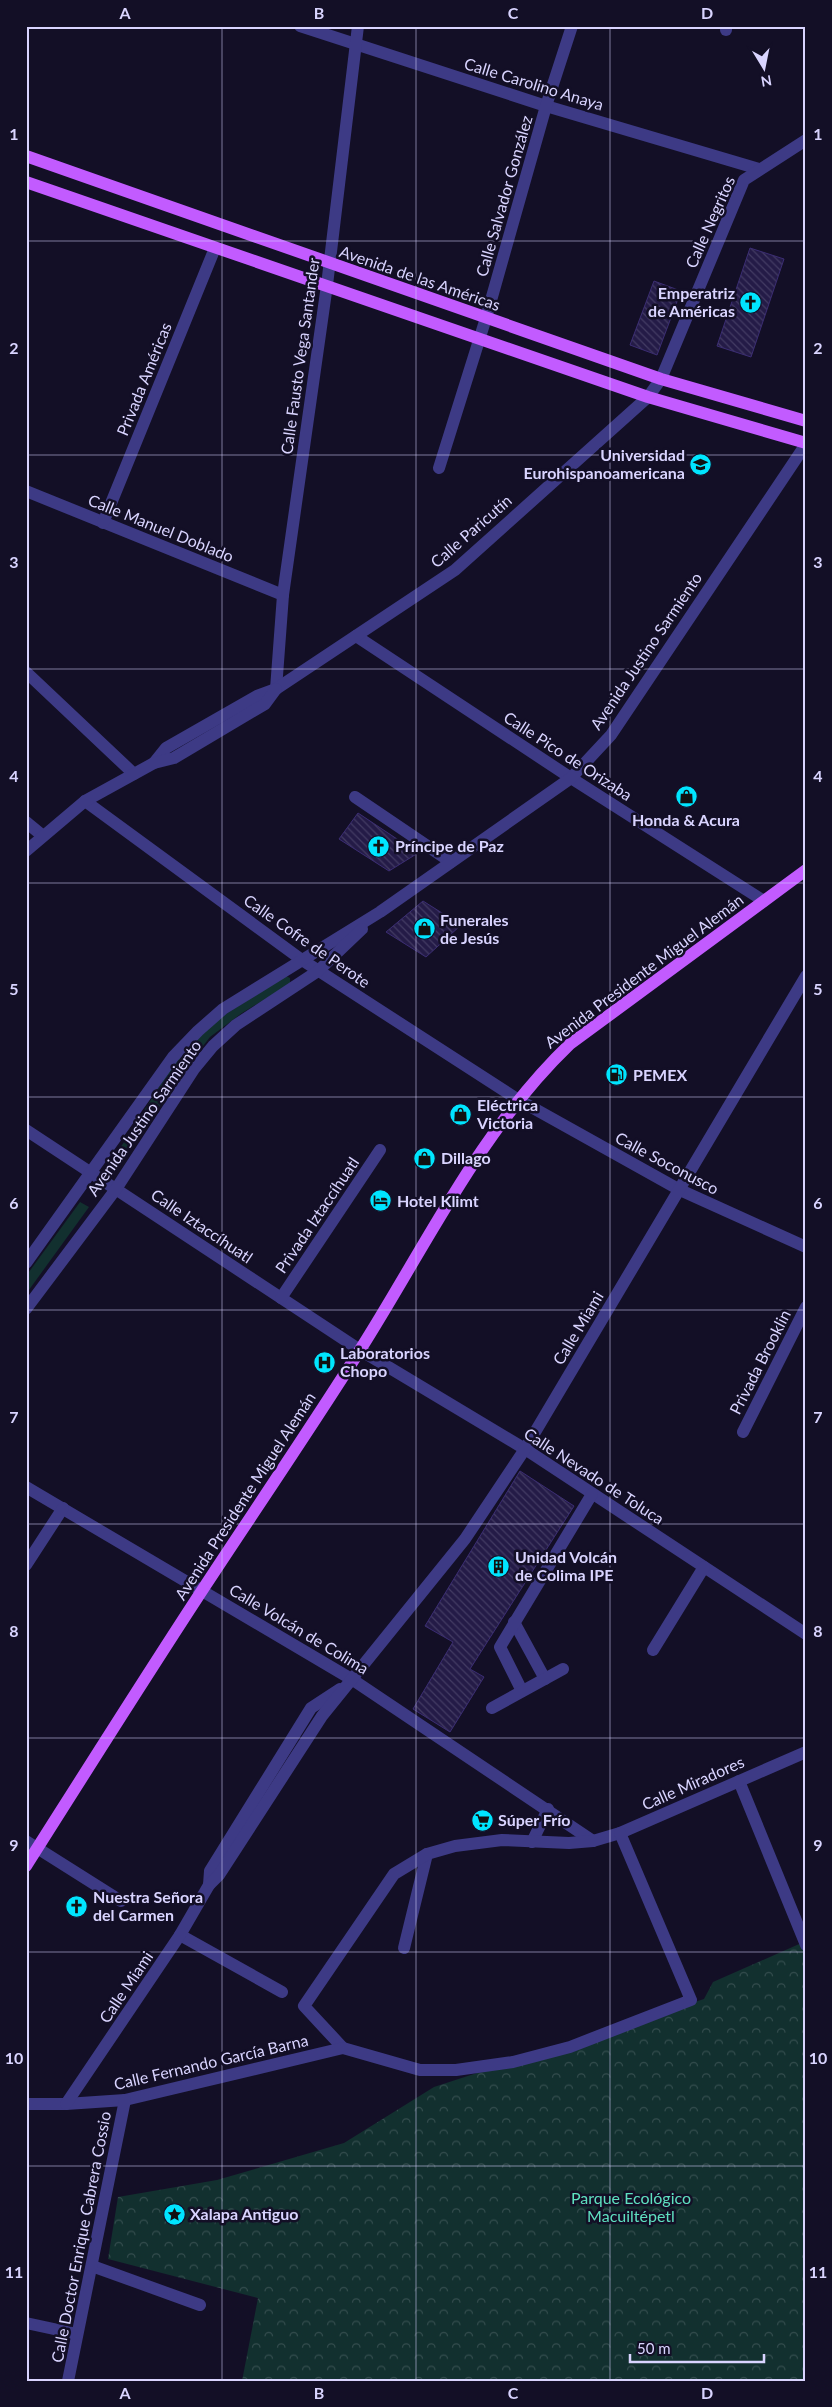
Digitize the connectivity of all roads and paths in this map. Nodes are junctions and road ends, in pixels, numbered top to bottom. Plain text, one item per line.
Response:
1 (300, 26) edge
2 (358, 26) edge
3 (572, 26) edge
4 (355, 44) junction
5 (546, 106) junction
6 (806, 140) edge
7 (26, 156) edge
8 (759, 169) junction
9 (26, 182) edge
10 (215, 248) junction
11 (329, 263) junction
12 (327, 285) junction
13 (486, 318) junction
14 (478, 338) junction
15 (661, 379) junction
16 (648, 397) junction
17 (806, 422) edge
18 (806, 444) edge
19 (439, 468) dead end
20 (26, 491) edge
21 (103, 523) junction
22 (283, 595) junction
23 (356, 636) junction
24 (26, 672) edge
25 (276, 689) junction
26 (134, 774) junction
27 (571, 778) junction
28 (355, 797) dead end
29 (85, 801) junction
30 (26, 822) edge
31 (43, 836) junction
32 (26, 851) edge
33 (451, 862) junction
34 (806, 870) edge
35 (764, 901) junction
36 (380, 912) junction
37 (302, 960) junction
38 (318, 971) junction
39 (806, 976) edge
40 (517, 1099) junction
41 (26, 1130) edge
42 (380, 1150) dead end
43 (91, 1174) junction
44 (116, 1189) junction
45 (680, 1190) junction
46 (806, 1247) edge
47 (26, 1263) edge
48 (281, 1298) junction
49 (806, 1307) edge
50 (26, 1309) edge
51 (360, 1350) junction
52 (743, 1432) dead end
53 (525, 1449) junction
54 (26, 1487) edge
55 (592, 1494) junction
56 (63, 1508) junction
57 (26, 1565) edge
58 (704, 1567) junction
59 (203, 1590) junction
60 (514, 1622) junction
61 (806, 1634) edge
62 (653, 1650) dead end
63 (563, 1669) dead end
64 (545, 1679) junction
65 (353, 1680) junction
66 (522, 1691) junction
67 (492, 1708) dead end
68 (806, 1752) edge
69 (739, 1781) junction
70 (548, 1809) junction
71 (620, 1833) junction
72 (26, 1841) edge
73 (592, 1841) junction
74 (532, 1842) junction
75 (37, 1849) junction
76 (427, 1854) junction
77 (26, 1866) edge
78 (121, 1901) dead end
79 (180, 1935) junction
80 (806, 1946) edge
81 (404, 1948) dead end
82 (282, 1992) dead end
83 (342, 2048) junction
84 (125, 2100) junction
85 (26, 2104) edge
86 (66, 2104) junction
87 (92, 2266) junction
88 (200, 2305) dead end
89 (26, 2323) edge
90 (77, 2334) junction
91 (68, 2381) edge

1 - 4 street, Calle Carolino Anaya
2 - 4 street, Calle Fausto Vega Santander
3 - 5 street, Calle Salvador González
4 - 5 street, Calle Carolino Anaya
4 - 11 street, Calle Fausto Vega Santander
5 - 8 street, Calle Carolino Anaya
5 - 13 street, Calle Salvador González
6 - 8 street, Calle Negritos
7 - 11 main road, Avenida de las Américas
8 - 15 street, Calle Negritos
9 - 10 main road
10 - 12 main road
10 - 21 street, Privada Américas
11 - 12 street, Calle Fausto Vega Santander
11 - 13 main road, Avenida de las Américas
12 - 14 main road
12 - 22 street, Calle Fausto Vega Santander
13 - 14 street, Calle Salvador González
13 - 15 main road, Avenida de las Américas
14 - 16 main road
14 - 19 street, Calle Salvador González
15 - 16 street, Calle Negritos
15 - 17 main road, Avenida de las Américas
16 - 18 main road
16 - 23 street, Calle Paricutín
18 - 27 street, Avenida Justino Sarmiento
20 - 21 street, Calle Manuel Doblado
21 - 22 street, Calle Manuel Doblado
22 - 25 street, Calle Fausto Vega Santander
23 - 25 street, Calle Paricutín
23 - 27 street, Calle Pico de Orizaba
24 - 26 street
25 - 26 street, Calle Paricutín
26 - 29 street, Calle Paricutín
27 - 33 street, Avenida Justino Sarmiento
27 - 35 street, Calle Pico de Orizaba
28 - 33 street
29 - 31 street, Calle Paricutín
29 - 37 street, Calle Cofre de Perote
30 - 31 street
31 - 32 street, Calle Paricutín
33 - 36 street, Avenida Justino Sarmiento
34 - 35 main road, Avenida Presidente Miguel Alemán
35 - 40 main road, Avenida Presidente Miguel Alemán
36 - 37 street, Avenida Justino Sarmiento
36 - 38 street, Avenida Justino Sarmiento
37 - 38 street, Calle Cofre de Perote
37 - 43 street, Avenida Justino Sarmiento
38 - 40 street, Calle Cofre de Perote
38 - 44 street, Avenida Justino Sarmiento
39 - 45 street, Calle Miami
40 - 45 street, Calle Soconusco
40 - 51 main road, Avenida Presidente Miguel Alemán
41 - 43 street, Calle Iztaccíhuatl
42 - 48 street, Privada Iztaccíhuatl
43 - 44 street, Calle Iztaccíhuatl
43 - 47 street, Avenida Justino Sarmiento
44 - 48 street, Calle Iztaccíhuatl
44 - 50 street, Avenida Justino Sarmiento
45 - 46 street, Calle Soconusco
45 - 53 street, Calle Miami
48 - 51 street, Calle Iztaccíhuatl
49 - 52 street, Privada Brooklin
51 - 53 street, Calle Nevado de Toluca
51 - 59 main road, Avenida Presidente Miguel Alemán
53 - 55 street, Calle Nevado de Toluca
53 - 65 street, Calle Miami
54 - 56 street, Calle Volcán de Colima
55 - 58 street, Calle Nevado de Toluca
55 - 60 street
56 - 57 street
56 - 59 street, Calle Volcán de Colima
58 - 61 street, Calle Nevado de Toluca
58 - 62 street
59 - 65 street, Calle Volcán de Colima
59 - 75 main road, Avenida Presidente Miguel Alemán
60 - 64 street
60 - 66 street
63 - 64 street
64 - 66 street
65 - 70 street, Calle Volcán de Colima
65 - 79 street, Calle Miami
66 - 67 street
68 - 69 street, Calle Miradores
69 - 71 street, Calle Miradores
69 - 80 street
70 - 73 street, Calle Volcán de Colima
70 - 74 street
71 - 73 street, Calle Miradores
71 - 83 street
72 - 75 street
73 - 74 street, Calle Miradores
74 - 76 street, Calle Miradores
75 - 77 main road, Avenida Presidente Miguel Alemán
75 - 78 street
76 - 81 street
76 - 83 street, Calle Miradores
79 - 82 street
79 - 86 street, Calle Miami
83 - 84 street, Calle Fernando García Barna
84 - 86 street, Calle Fernando García Barna
84 - 87 street, Calle Doctor Enrique Cabrera Cossio
85 - 86 street, Calle Fernando García Barna
87 - 88 street
87 - 90 street, Calle Doctor Enrique Cabrera Cossio
89 - 90 street
90 - 91 street, Calle Doctor Enrique Cabrera Cossio

